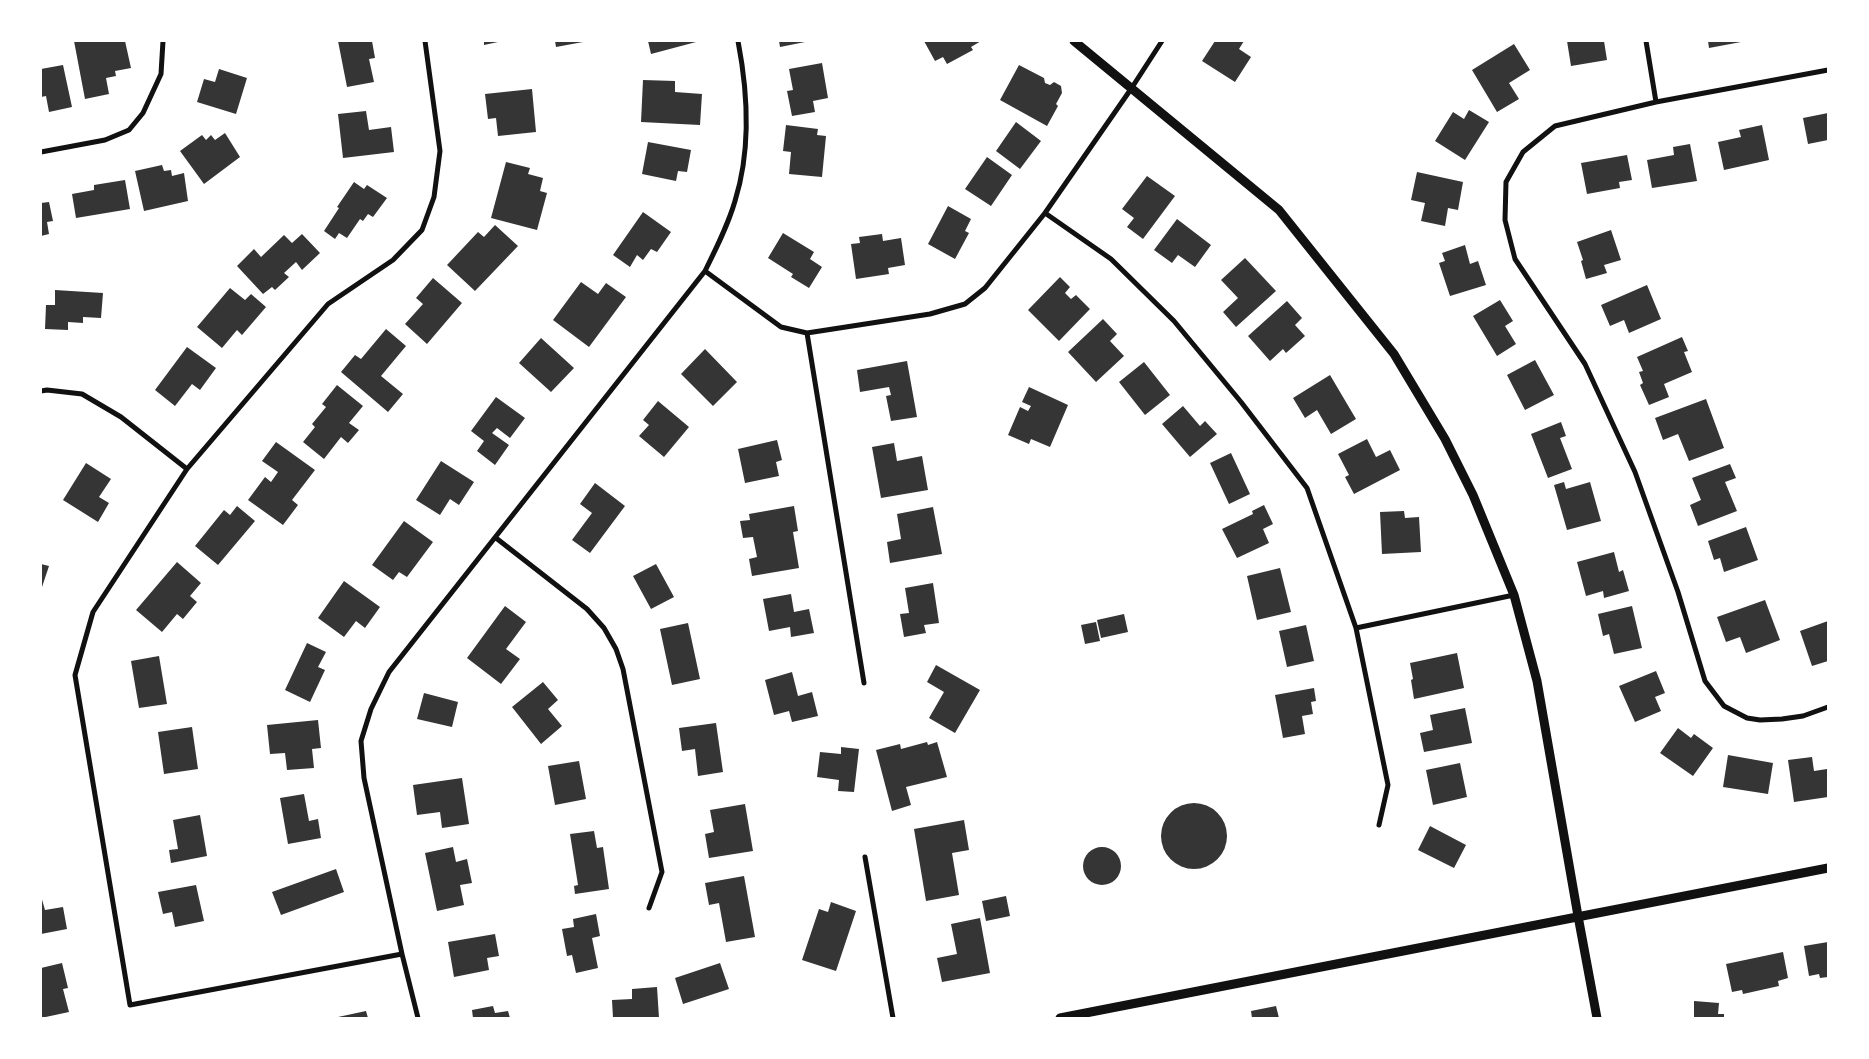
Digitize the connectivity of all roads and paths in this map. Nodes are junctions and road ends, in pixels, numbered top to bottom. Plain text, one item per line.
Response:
1 (163, 41) edge
2 (425, 41) edge
3 (738, 41) edge
4 (1074, 41) edge
5 (1162, 41) edge
6 (1646, 41) edge
7 (1828, 70) edge
8 (1131, 89) junction
9 (1656, 102) junction
10 (41, 152) edge
11 (1045, 213) junction
12 (705, 271) junction
13 (807, 333) junction
14 (41, 391) edge
15 (187, 469) junction
16 (496, 538) junction
17 (1514, 595) junction
18 (1356, 628) junction
19 (864, 683) dead end
20 (1828, 707) edge
21 (1379, 825) dead end
22 (865, 857) dead end
23 (1828, 868) edge
24 (649, 908) dead end
25 (1578, 916) junction
26 (402, 954) junction
27 (418, 1018) edge
28 (893, 1018) edge
29 (1060, 1018) edge
30 (1597, 1018) edge

1 - 10 street
2 - 15 street
3 - 12 street
4 - 8 street
5 - 8 street
6 - 9 street
7 - 9 street
8 - 11 street
8 - 17 street
9 - 20 street
11 - 13 street
11 - 18 street
12 - 13 street
12 - 16 street
13 - 19 street
14 - 15 street
15 - 26 street
16 - 24 street
16 - 26 street
17 - 18 street
17 - 25 street
18 - 21 street
22 - 28 street
23 - 25 street
25 - 29 street
25 - 30 street
26 - 27 street

